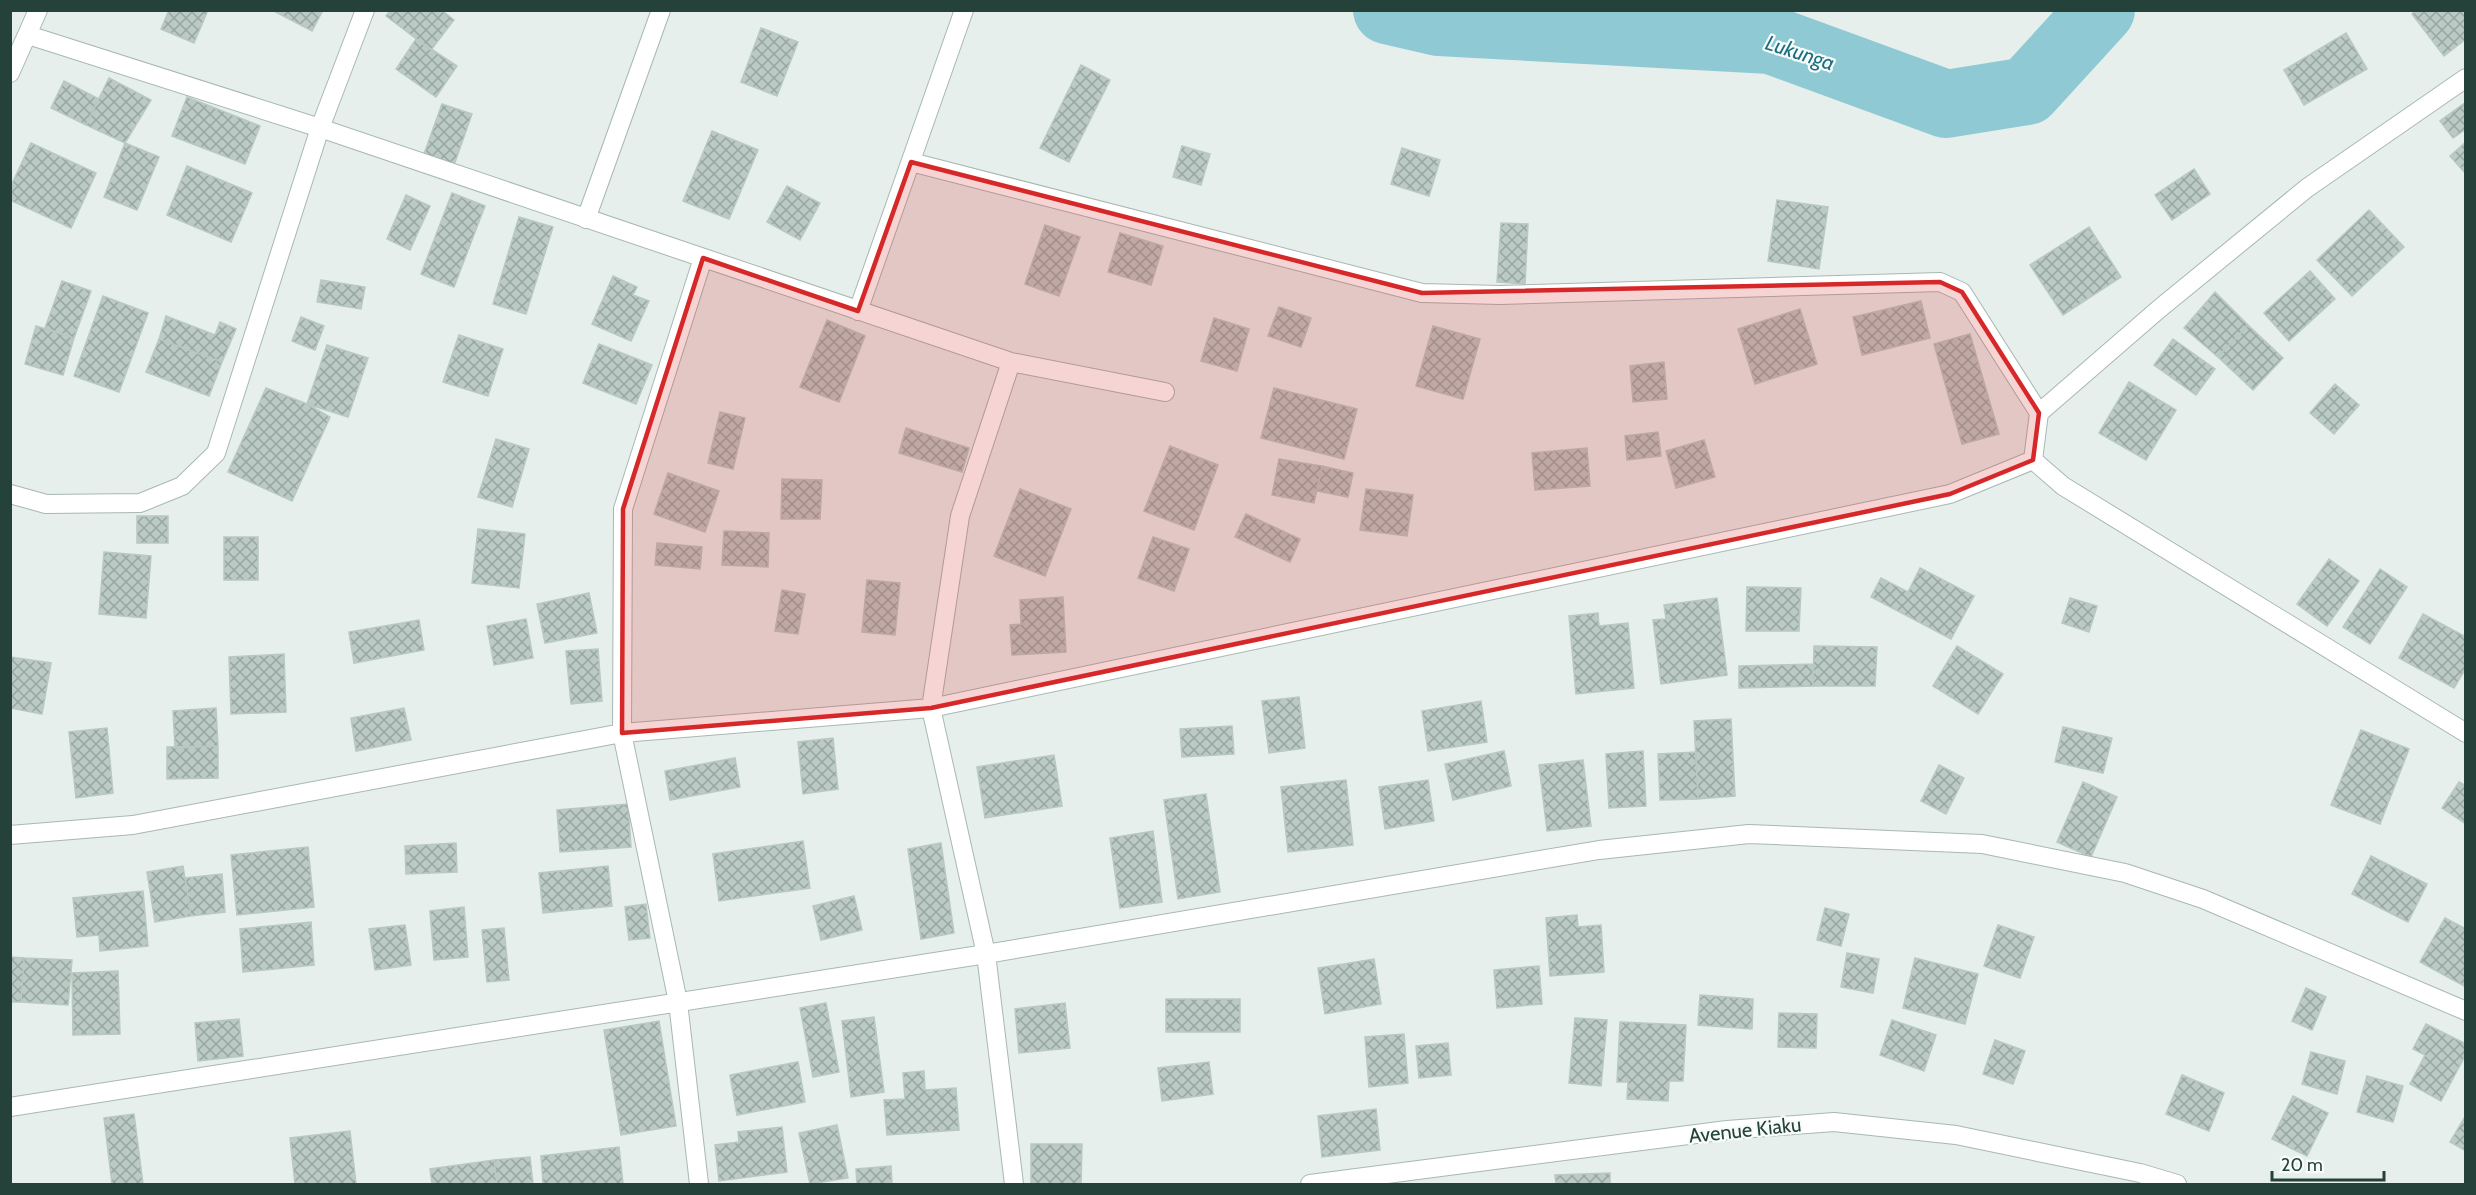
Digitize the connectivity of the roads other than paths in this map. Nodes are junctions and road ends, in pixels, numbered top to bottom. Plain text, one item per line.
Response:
1 (39, 10) edge
2 (365, 10) edge
3 (661, 10) edge
4 (964, 10) edge
5 (28, 35) junction
6 (10, 73) edge
7 (2466, 78) edge
8 (320, 128) junction
9 (911, 162) junction
10 (586, 219) junction
11 (703, 258) junction
12 (858, 311) junction
13 (1011, 363) junction
14 (1165, 392) dead end
15 (2039, 413) junction
16 (2033, 460) junction
17 (10, 494) edge
18 (931, 708) junction
19 (622, 733) junction
20 (2466, 734) edge
21 (10, 835) edge
22 (986, 954) junction
23 (678, 1002) junction
24 (2466, 1011) edge
25 (10, 1107) edge
26 (699, 1185) edge
27 (1014, 1185) edge
28 (1310, 1185) edge
29 (2177, 1185) edge

1 - 5 street
2 - 8 street
3 - 10 street
4 - 9 street
5 - 6 street
5 - 8 street
7 - 15 street
8 - 10 street
8 - 17 street
9 - 12 street
9 - 15 street
10 - 11 street
11 - 12 street
11 - 19 street
12 - 13 street
13 - 14 street
13 - 18 street
15 - 16 street
16 - 18 street
16 - 20 street
18 - 19 street
18 - 22 street
19 - 21 street
19 - 23 street
22 - 23 street
22 - 24 street
22 - 27 street
23 - 25 street
23 - 26 street
28 - 29 street, Avenue Kiaku

